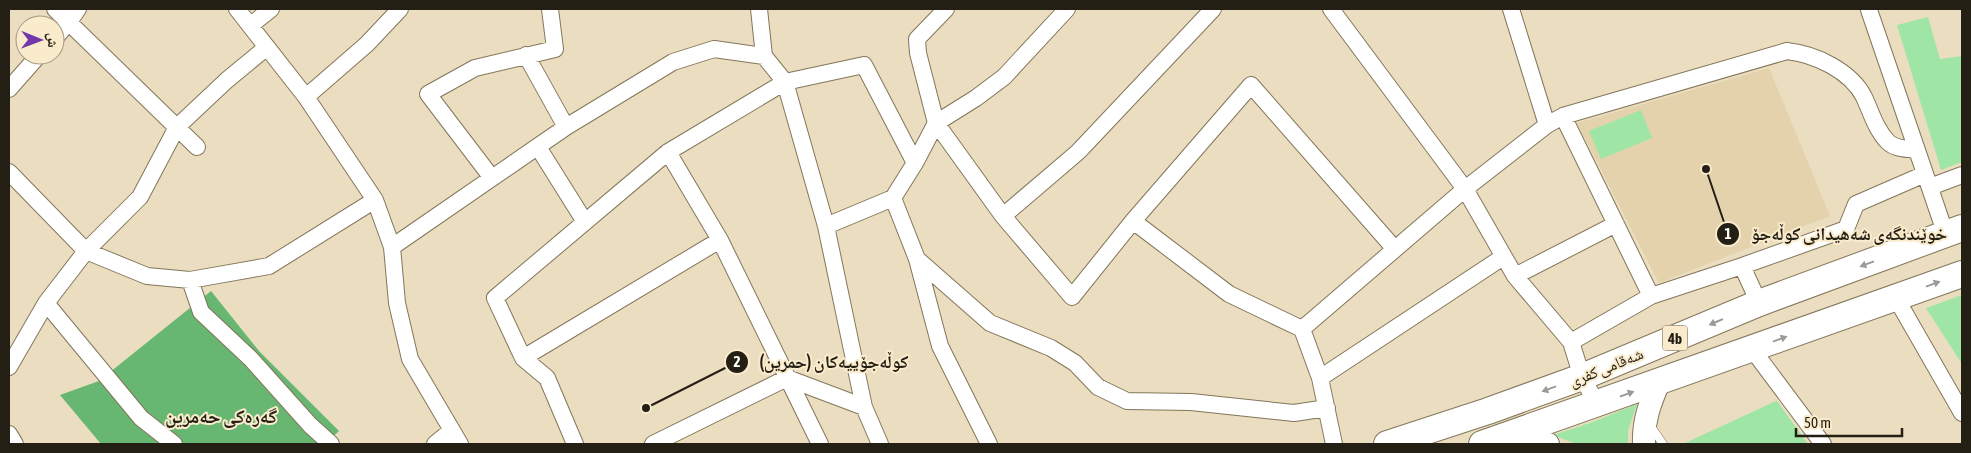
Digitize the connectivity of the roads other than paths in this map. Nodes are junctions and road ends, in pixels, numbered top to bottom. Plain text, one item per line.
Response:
1 (55, 9) edge
2 (237, 9) edge
3 (271, 9) edge
4 (400, 9) edge
5 (550, 9) edge
6 (759, 9) edge
7 (946, 9) edge
8 (1065, 9) edge
9 (1213, 9) edge
10 (1331, 9) edge
11 (1511, 9) edge
12 (1869, 10) dead end
13 (74, 15) edge
14 (251, 25) junction
15 (65, 26) edge
16 (267, 47) junction
17 (526, 55) junction
18 (764, 56) junction
19 (30, 65) edge
20 (785, 82) junction
21 (9, 89) edge
22 (306, 97) junction
23 (1563, 116) junction
24 (936, 123) junction
25 (1547, 125) junction
26 (177, 127) junction
27 (566, 127) junction
28 (197, 147) dead end
29 (538, 147) junction
30 (1917, 150) junction
31 (668, 152) junction
32 (915, 163) junction
33 (9, 172) edge
34 (1962, 176) edge
35 (492, 178) junction
36 (1928, 180) junction
37 (1464, 189) junction
38 (893, 198) junction
39 (376, 200) junction
40 (1003, 216) junction
41 (585, 222) junction
42 (1133, 222) junction
43 (1616, 224) junction
44 (826, 226) junction
45 (1954, 231) edge
46 (720, 240) junction
47 (392, 247) junction
48 (1394, 248) junction
49 (86, 251) junction
50 (1502, 257) junction
51 (917, 259) junction
52 (1742, 266) junction
53 (1962, 274) edge
54 (1514, 276) junction
55 (190, 280) junction
56 (1651, 296) junction
57 (1896, 298) junction
58 (1759, 303) junction
59 (46, 304) junction
60 (1302, 329) junction
61 (1570, 342) junction
62 (1752, 349) junction
63 (524, 358) junction
64 (9, 367) edge
65 (1582, 377) junction
66 (787, 378) junction
67 (1320, 378) junction
68 (1659, 382) junction
69 (1597, 404) junction
70 (864, 407) junction
71 (1327, 408) junction
72 (1962, 413) edge
73 (1645, 419) junction
74 (456, 437) edge
75 (1492, 440) edge
76 (174, 444) edge
77 (331, 444) edge
78 (435, 444) edge
79 (575, 444) edge
80 (653, 444) edge
81 (820, 444) edge
82 (880, 444) edge
83 (989, 444) edge
84 (1334, 444) edge
85 (1387, 444) edge
86 (1548, 444) edge
87 (1644, 444) edge
88 (1663, 444) edge
89 (1823, 444) edge

1 - 13 street
2 - 14 street
3 - 14 street
4 - 22 street
5 - 17 street
6 - 18 street
7 - 24 street
8 - 24 street
9 - 40 street
10 - 37 street
11 - 25 street
12 - 30 street
13 - 15 street
13 - 26 street
14 - 16 street
16 - 22 street
16 - 26 street
17 - 27 street
17 - 35 street
18 - 20 street
18 - 27 street
19 - 21 street
20 - 31 street
20 - 32 street
20 - 44 street
22 - 39 street
23 - 25 street
23 - 30 street
23 - 43 street
24 - 32 street
24 - 40 street
25 - 37 street
26 - 28 street
26 - 49 street
27 - 29 street
29 - 35 street
29 - 41 street
30 - 36 street
31 - 41 street
31 - 46 street
32 - 38 street
33 - 49 street
34 - 36 street
35 - 47 street
36 - 45 street
36 - 52 street
37 - 48 street
37 - 50 street
38 - 44 street
38 - 51 street
39 - 47 street
39 - 55 street
40 - 42 street
41 - 63 street
42 - 48 street
42 - 60 street
43 - 54 street
43 - 56 street
44 - 70 street
45 -> 58 highway, شەقامی کفری / 4b
46 - 63 street
46 - 66 street
47 - 74 street
48 - 60 street
49 - 55 street
49 - 59 street
50 - 54 street
50 - 67 street
51 - 71 street
51 - 83 street
52 - 56 street
52 - 58 street
57 -> 53 highway, شەقامی کفری / 4b
54 - 61 street
55 - 77 street
56 - 61 street
62 -> 57 highway, شەقامی کفری / 4b
57 - 72 street
58 -> 65 highway, شەقامی کفری / 4b
59 - 64 street
59 - 76 street
60 - 67 street
61 - 65 street
62 - 68 highway, شەقامی کفری / 4b
62 - 89 street
63 - 79 street
65 - 69 street
65 -> 85 highway, شەقامی کفری / 4b
66 - 70 street
66 - 80 street
66 - 81 street
67 - 71 street
69 -> 68 highway, شەقامی کفری / 4b
68 - 73 main road
69 - 75 highway, شەقامی کفری / 4b
70 - 82 street
71 - 84 street
73 - 87 main road
73 - 88 lane
74 - 78 street
75 - 86 main road

